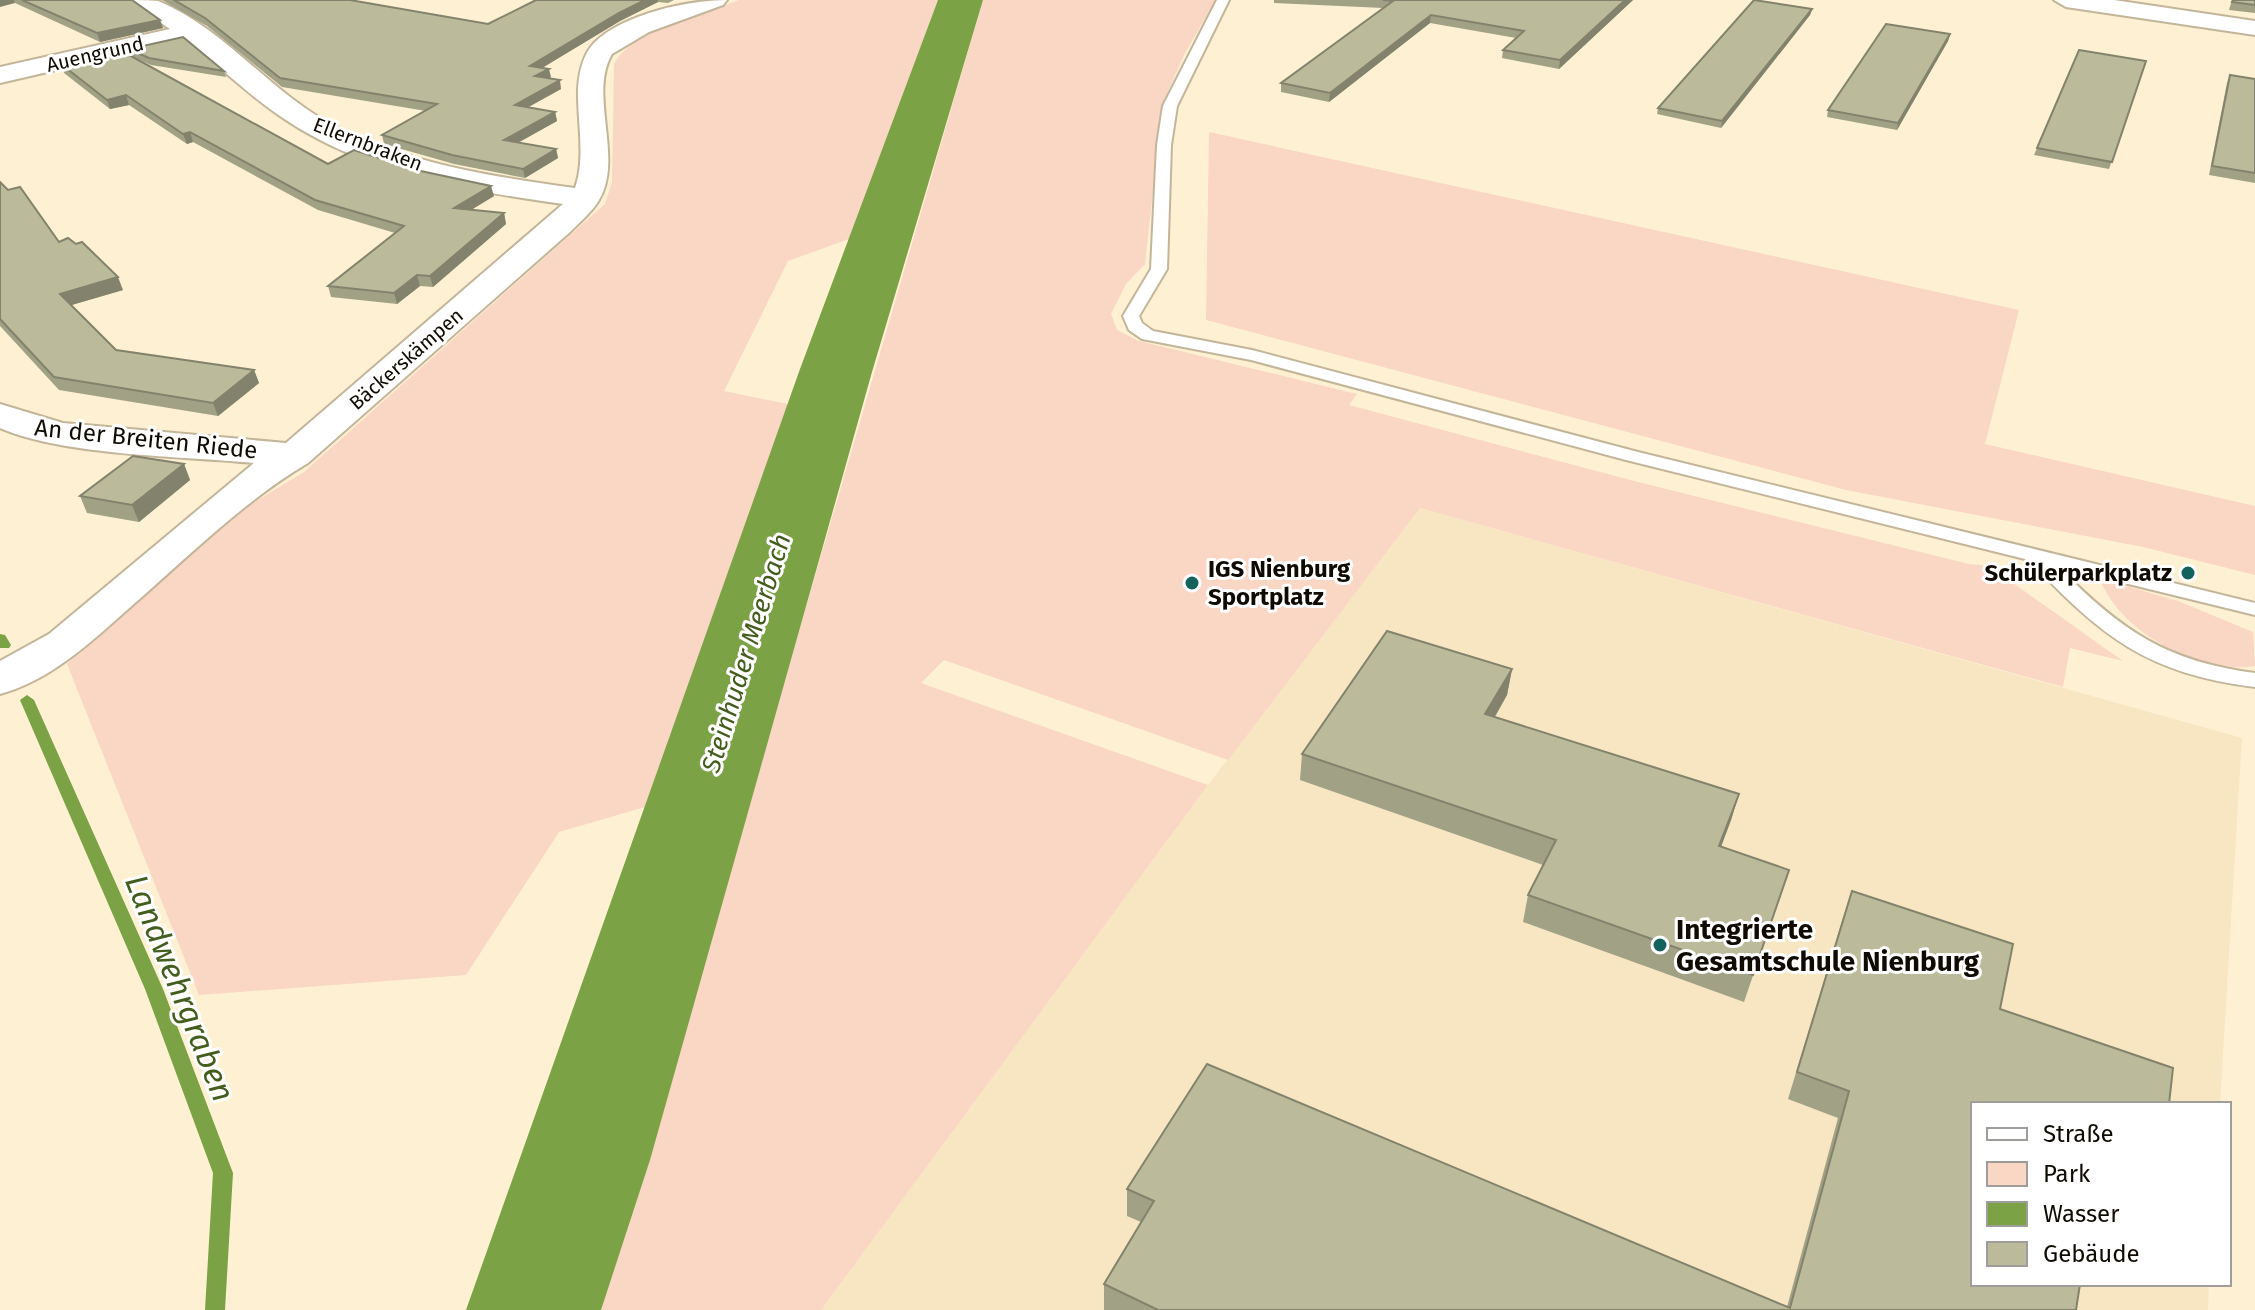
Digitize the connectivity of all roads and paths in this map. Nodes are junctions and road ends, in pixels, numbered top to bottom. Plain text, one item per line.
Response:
1 (139, 0) edge
2 (715, 0) edge
3 (1223, 0) edge
4 (2066, 0) edge
5 (2255, 28) edge
6 (190, 32) junction
7 (0, 75) edge
8 (586, 198) junction
9 (0, 415) edge
10 (295, 455) junction
11 (2035, 555) junction
12 (2255, 609) edge
13 (0, 680) edge
14 (2255, 680) edge

1 - 6 street, Ellernbraken
2 - 8 street
3 - 11 lane
4 - 5 street
6 - 7 street, Auengrund
6 - 8 street, Ellernbraken
8 - 10 street, Bäckerskämpen
9 - 10 street, An der Breiten Riede
10 - 13 street, Bäckerskämpen
11 - 12 lane
11 - 14 lane

